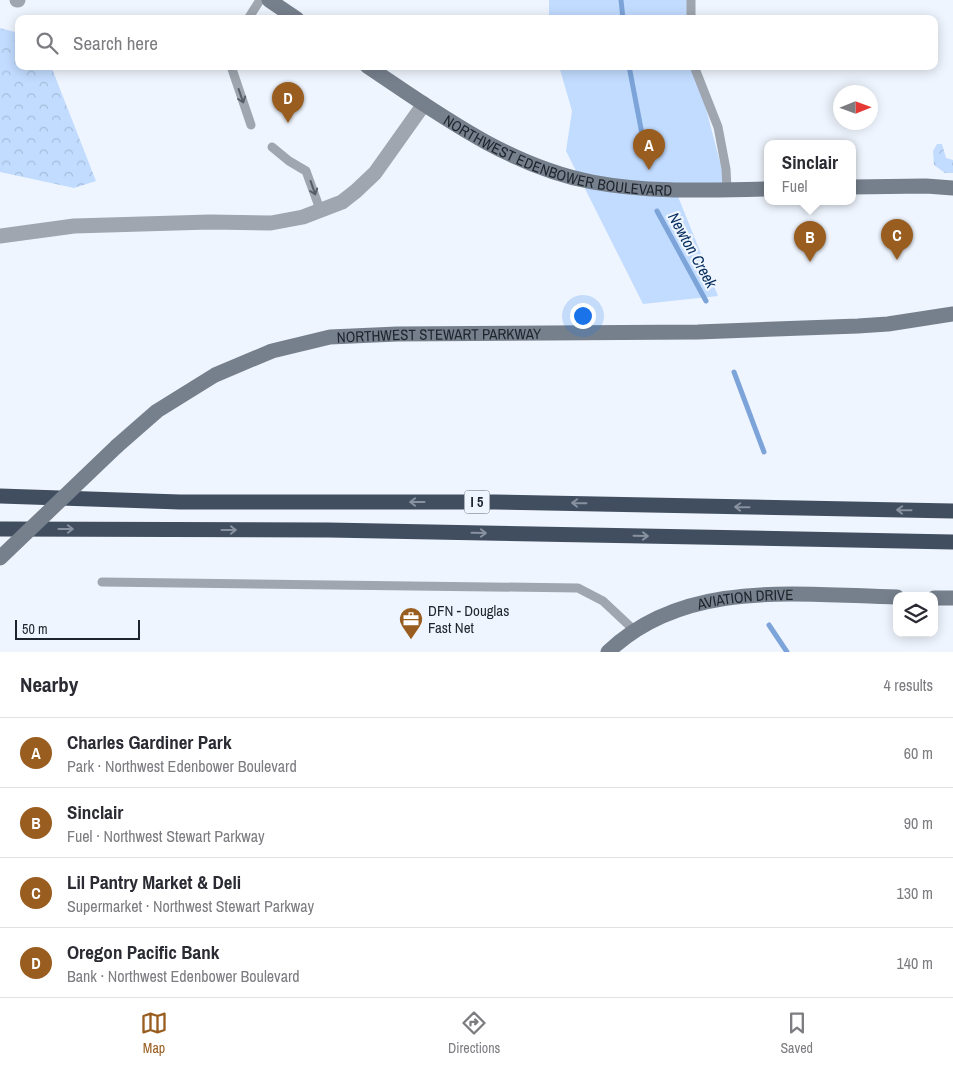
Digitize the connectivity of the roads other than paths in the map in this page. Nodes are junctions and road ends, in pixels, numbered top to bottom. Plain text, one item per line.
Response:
1 (260, 0) edge
2 (269, 0) edge
3 (691, 0) edge
4 (251, 15) edge
5 (291, 15) edge
6 (691, 15) edge
7 (231, 70) edge
8 (373, 70) edge
9 (696, 70) edge
10 (424, 104) junction
11 (251, 125) dead end
12 (272, 147) dead end
13 (856, 188) edge
14 (953, 188) edge
15 (727, 189) junction
16 (764, 189) edge
17 (321, 212) junction
18 (0, 236) edge
19 (953, 314) edge
20 (0, 496) edge
21 (953, 511) edge
22 (0, 529) edge
23 (953, 542) edge
24 (0, 558) edge
25 (102, 582) dead end
26 (893, 597) edge
27 (938, 598) edge
28 (953, 598) edge
29 (635, 631) junction
30 (608, 652) edge

1 - 4 lane
2 - 5 main road
3 - 6 lane
7 -> 11 lane
8 - 10 main road, NORTHWEST EDENBOWER BOULEVARD
9 - 15 lane
10 - 15 main road, NORTHWEST EDENBOWER BOULEVARD
10 - 17 street
12 -> 17 lane
13 - 14 main road
15 - 16 main road, NORTHWEST EDENBOWER BOULEVARD
17 - 18 street
19 - 24 main road, NORTHWEST STEWART PARKWAY, bridge
21 -> 20 highway, I 5
22 -> 23 highway, I 5
25 - 29 lane
26 - 29 main road, AVIATION DRIVE
27 - 28 main road
29 - 30 main road, AVIATION DRIVE

